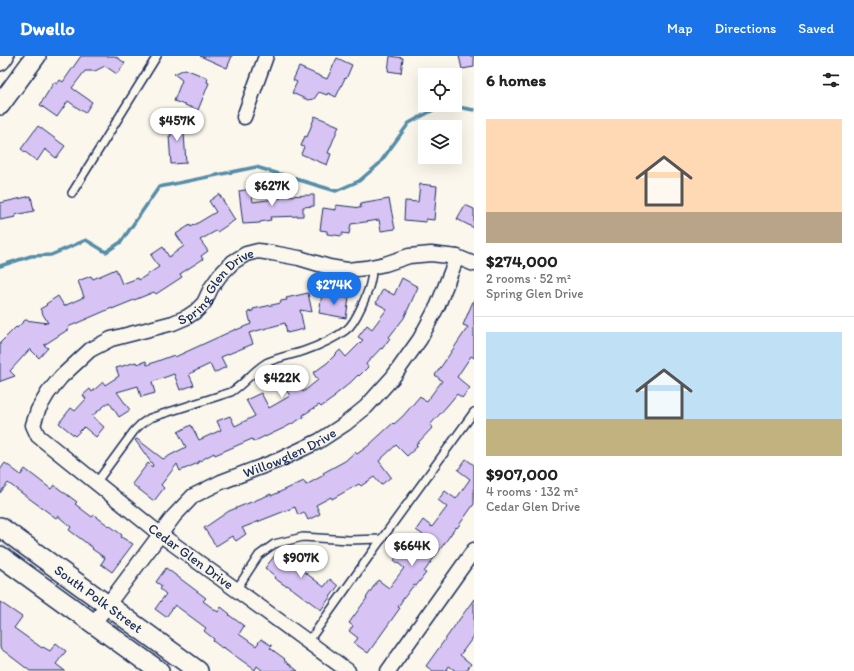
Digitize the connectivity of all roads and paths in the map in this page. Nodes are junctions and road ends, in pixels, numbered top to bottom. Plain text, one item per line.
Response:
1 (4, 56) edge
2 (36, 56) edge
3 (157, 56) edge
4 (266, 56) edge
5 (0, 61) edge
6 (0, 105) edge
7 (244, 117) dead end
8 (72, 193) dead end
9 (457, 257) junction
10 (474, 264) edge
11 (372, 266) junction
12 (474, 412) edge
13 (38, 436) joint
14 (96, 483) junction
15 (0, 527) edge
16 (161, 535) junction
17 (382, 539) junction
18 (474, 550) edge
19 (0, 556) edge
20 (236, 590) junction
21 (107, 605) junction
22 (94, 623) junction
23 (308, 642) junction
24 (159, 671) edge
25 (198, 671) edge
26 (348, 671) edge
27 (388, 671) edge

1 - 5 main road
2 - 6 main road
3 - 8 lane
4 - 7 street
9 - 10 street, Spring Glen Drive
9 - 11 street, Spring Glen Drive
9 - 16 street, Willowglen Drive
11 - 13 street, Spring Glen Drive
11 - 14 lane
12 - 17 lane
13 - 14 street, Cedar Glen Drive
14 - 16 street, Cedar Glen Drive
15 - 21 main road, South Polk Street
16 - 20 street, Cedar Glen Drive
16 - 21 street, Willowglen Drive
17 - 20 lane
17 - 23 lane
18 - 27 street
19 - 22 main road, South Polk Street
20 - 23 street, Cedar Glen Drive
21 - 22 street, Willowglen Drive
21 - 25 main road, South Polk Street
22 - 24 main road, South Polk Street
23 - 26 street, Cedar Glen Drive

